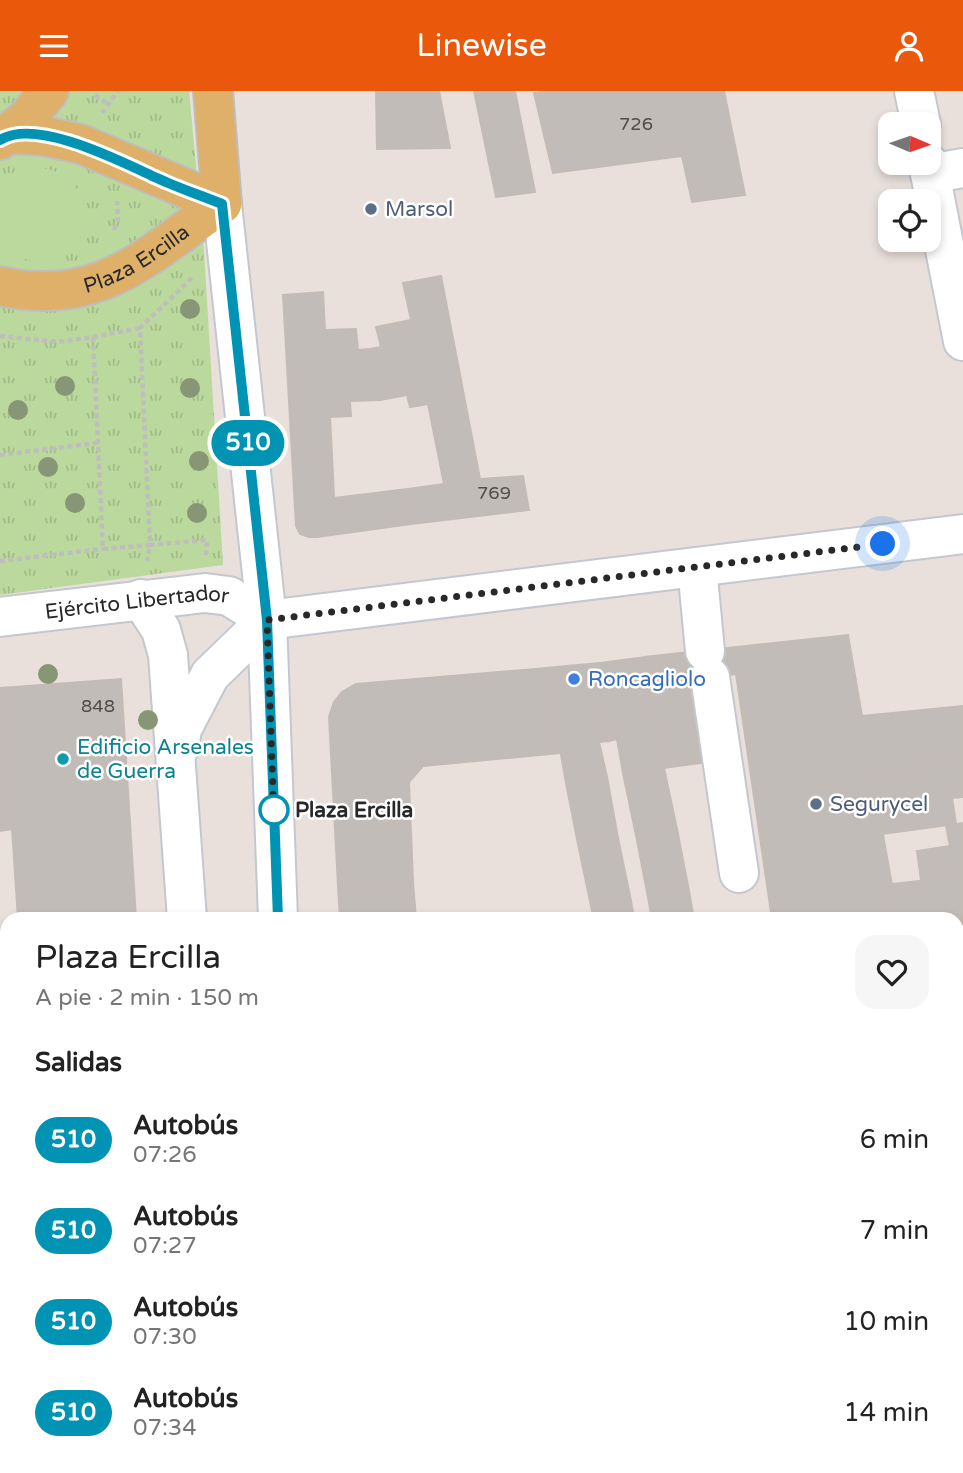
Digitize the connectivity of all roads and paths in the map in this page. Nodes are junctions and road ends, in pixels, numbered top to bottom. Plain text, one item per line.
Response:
1 (50, 91) edge
2 (118, 91) edge
3 (213, 91) edge
4 (914, 91) edge
5 (95, 95) dead end
6 (918, 112) edge
7 (4, 137) edge
8 (941, 175) edge
9 (116, 197) dead end
10 (222, 204) junction
11 (108, 237) dead end
12 (197, 273) dead end
13 (0, 286) edge
14 (140, 328) junction
15 (0, 336) edge
16 (93, 337) junction
17 (963, 341) edge
18 (97, 443) junction
19 (0, 455) edge
20 (963, 534) edge
21 (150, 545) junction
22 (103, 549) junction
23 (0, 561) edge
24 (696, 566) junction
25 (205, 593) junction
26 (141, 599) junction
27 (0, 617) edge
28 (267, 620) junction
29 (176, 767) junction
30 (739, 873) dead end
31 (186, 912) edge
32 (278, 912) edge

1 - 7 main road
2 - 5 path
3 - 10 main road
4 - 6 street
7 - 10 main road
8 - 17 street
9 - 11 path
10 - 13 main road, Plaza Ercilla
10 - 28 street
12 - 14 path
14 - 16 path
14 - 21 path
15 - 16 path
16 - 18 path
18 - 19 path
18 - 22 path
20 - 24 street
21 - 22 path
21 - 25 path
22 - 23 path
24 - 28 street
24 - 30 street
25 - 26 street, Ejército Libertador
25 - 28 street, Ejército Libertador
26 - 27 street, Ejército Libertador
26 - 29 street
28 - 29 street
28 - 32 street
29 - 31 street

